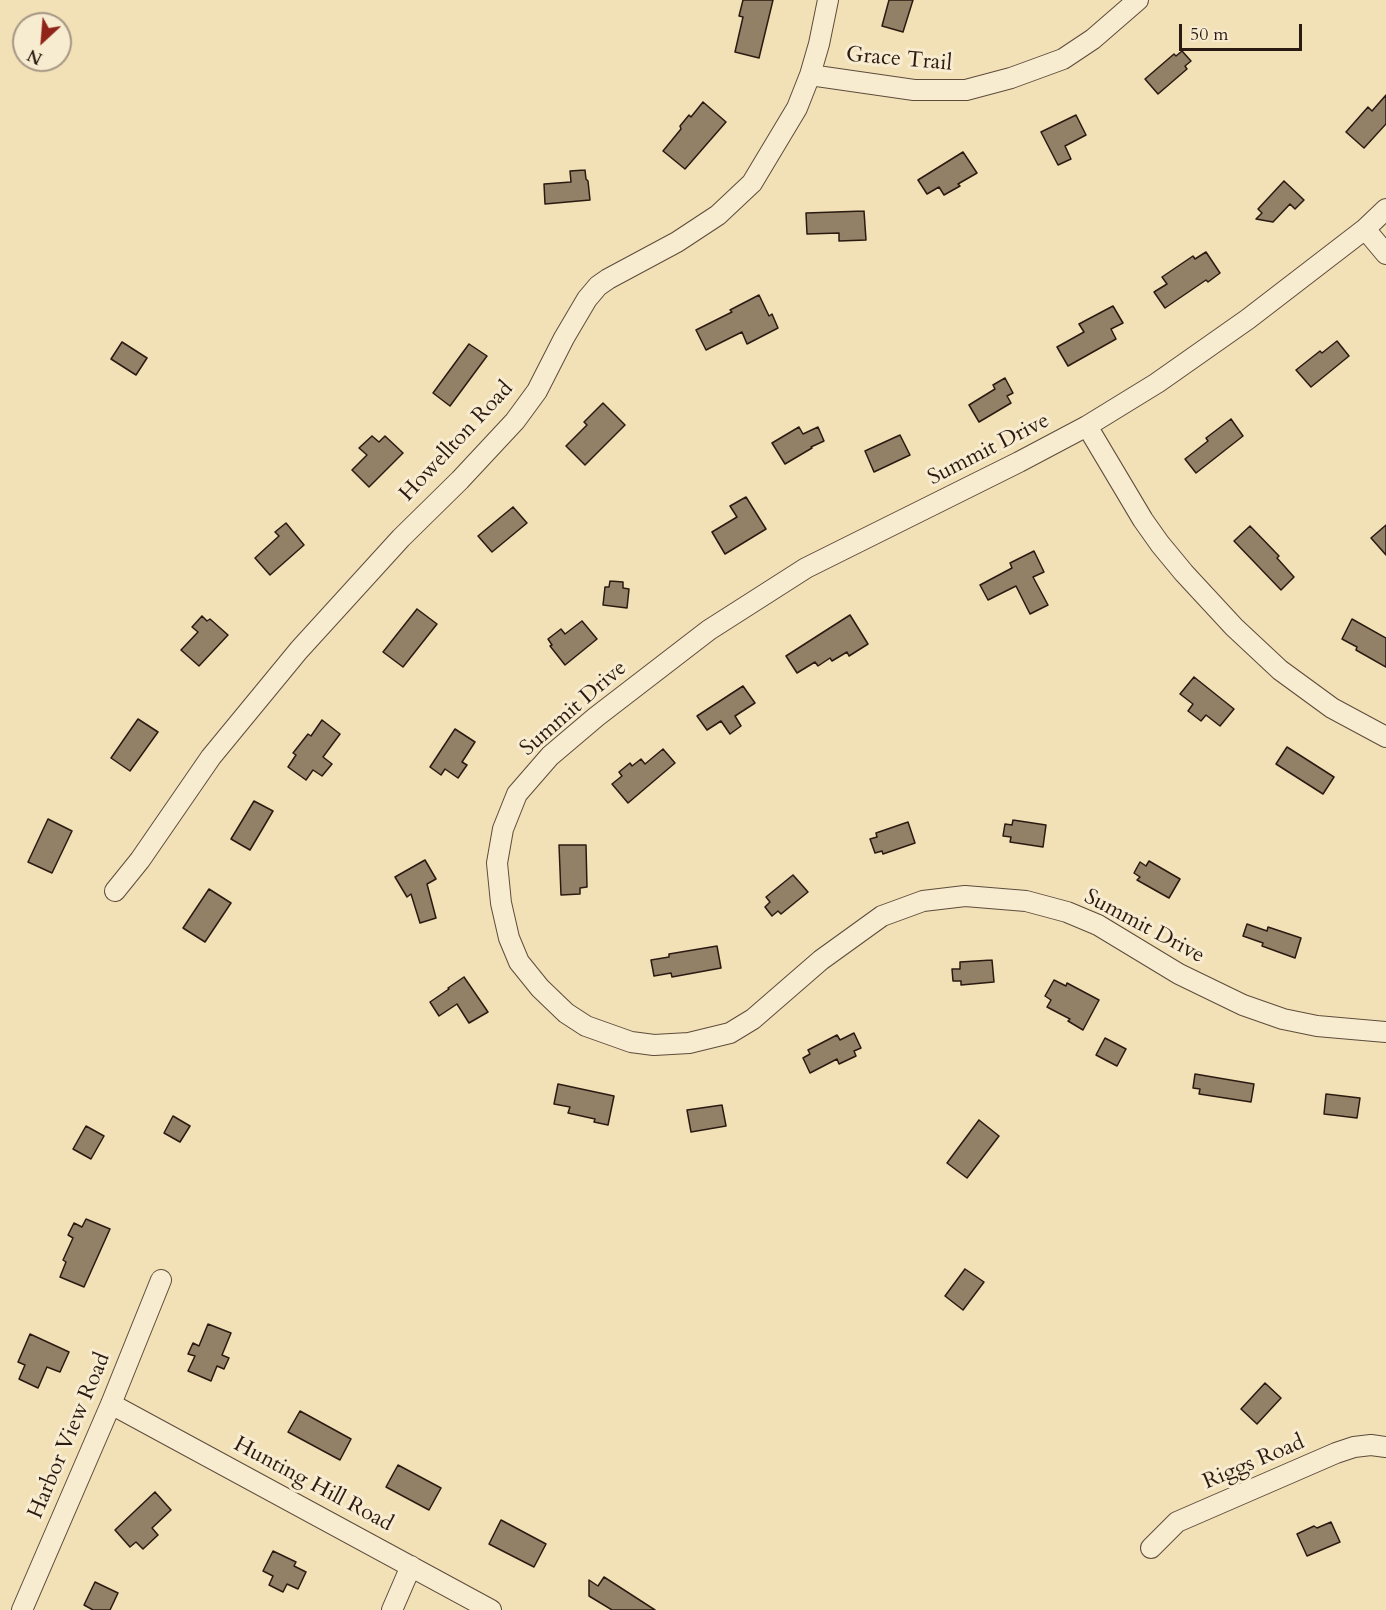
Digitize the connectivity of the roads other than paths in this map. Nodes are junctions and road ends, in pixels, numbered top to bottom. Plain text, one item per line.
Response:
1 (828, 0) edge
2 (1138, 0) edge
3 (810, 75) junction
4 (1386, 208) edge
5 (1365, 229) junction
6 (1386, 254) edge
7 (1087, 426) junction
8 (1386, 737) edge
9 (115, 891) dead end
10 (1386, 1032) edge
11 (161, 1280) dead end
12 (111, 1404) junction
13 (1386, 1447) edge
14 (1151, 1548) dead end
15 (411, 1566) junction
16 (22, 1610) edge
17 (392, 1610) edge
18 (491, 1610) edge

1 - 3 street, Howellton Road
2 - 3 street, Grace Trail
3 - 9 street, Howellton Road
4 - 5 street, Summit Drive
5 - 6 street
5 - 7 street, Summit Drive
7 - 8 street
7 - 10 street, Summit Drive
11 - 12 street, Harbor View Road
12 - 15 street, Hunting Hill Road
12 - 16 street, Harbor View Road
13 - 14 street, Riggs Road
15 - 17 street
15 - 18 street, Hunting Hill Road

